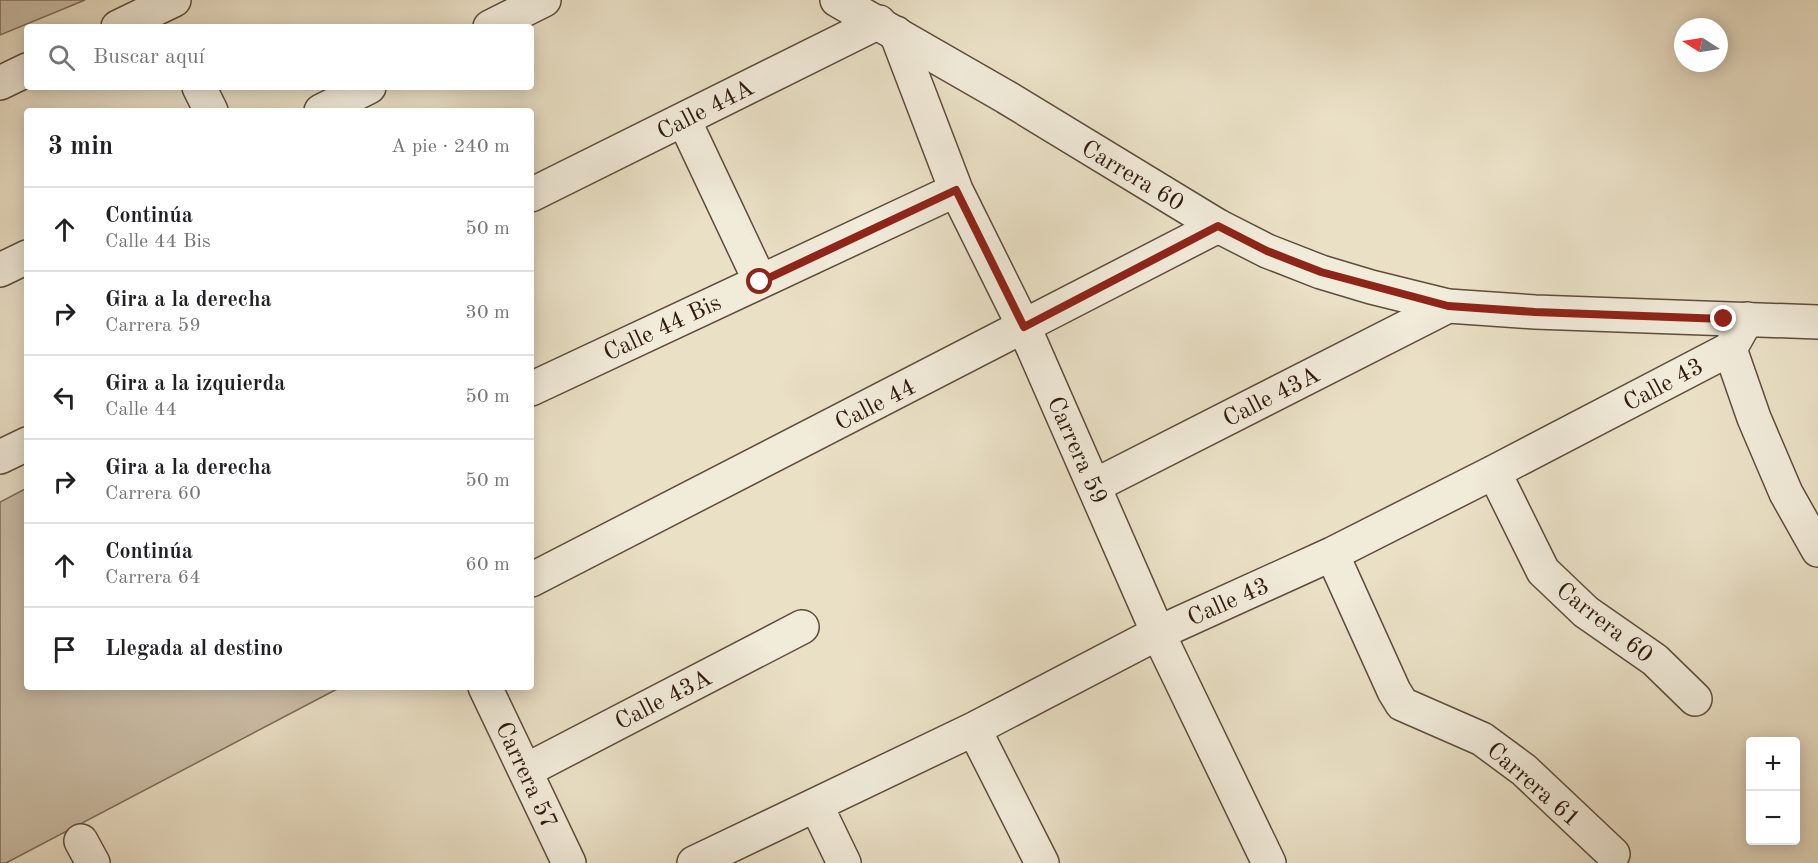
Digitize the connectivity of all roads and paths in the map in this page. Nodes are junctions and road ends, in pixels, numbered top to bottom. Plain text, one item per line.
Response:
1 (544, 0) edge
2 (837, 0) edge
3 (168, 11) edge
4 (127, 24) edge
5 (496, 24) edge
6 (887, 28) junction
7 (24, 71) edge
8 (0, 83) edge
9 (200, 90) edge
10 (363, 90) edge
11 (210, 108) edge
12 (327, 108) edge
13 (684, 120) junction
14 (956, 190) junction
15 (534, 194) edge
16 (1218, 226) junction
17 (24, 258) edge
18 (0, 270) edge
19 (760, 282) junction
20 (1448, 306) junction
21 (1747, 319) junction
22 (1818, 322) edge
23 (1024, 327) junction
24 (1730, 349) junction
25 (534, 387) edge
26 (24, 445) edge
27 (0, 457) edge
28 (1494, 472) junction
29 (1094, 486) junction
30 (1818, 550) edge
31 (1332, 554) junction
32 (534, 578) edge
33 (802, 627) dead end
34 (1158, 633) junction
35 (486, 690) edge
36 (1695, 699) dead end
37 (974, 729) junction
38 (525, 771) junction
39 (816, 805) junction
40 (1613, 854) dead end
41 (569, 863) edge
42 (694, 863) edge
43 (844, 863) edge
44 (1042, 863) edge
45 (1269, 863) edge

1 - 5 street
2 - 6 street, Carrera 60
3 - 4 street
6 - 13 street, Calle 44A
6 - 14 street, Carrera 59
6 - 16 street, Carrera 60
7 - 8 street
9 - 11 street
10 - 12 street
13 - 15 street, Calle 44A
13 - 19 street
14 - 19 street, Calle 44 Bis
14 - 23 street, Carrera 59
16 - 20 street, Carrera 60
16 - 23 street, Calle 44
17 - 18 street
19 - 25 street, Calle 44 Bis
20 - 21 street, Carrera 60
20 - 29 street, Calle 43A
21 - 22 street, Carrera 60
21 - 24 street, Calle 43
23 - 29 street, Carrera 59
23 - 32 street, Calle 44
24 - 28 street, Calle 43
24 - 30 street
26 - 27 street
28 - 31 street, Calle 43
28 - 36 street, Carrera 60
29 - 34 street, Carrera 59
31 - 34 street, Calle 43
31 - 40 street, Carrera 61
33 - 38 street, Calle 43A
34 - 37 street, Calle 43
34 - 45 street, Carrera 59
35 - 38 street, Carrera 57
37 - 39 street, Calle 43
37 - 44 street
38 - 41 street, Carrera 57
39 - 42 street, Calle 43
39 - 43 street

